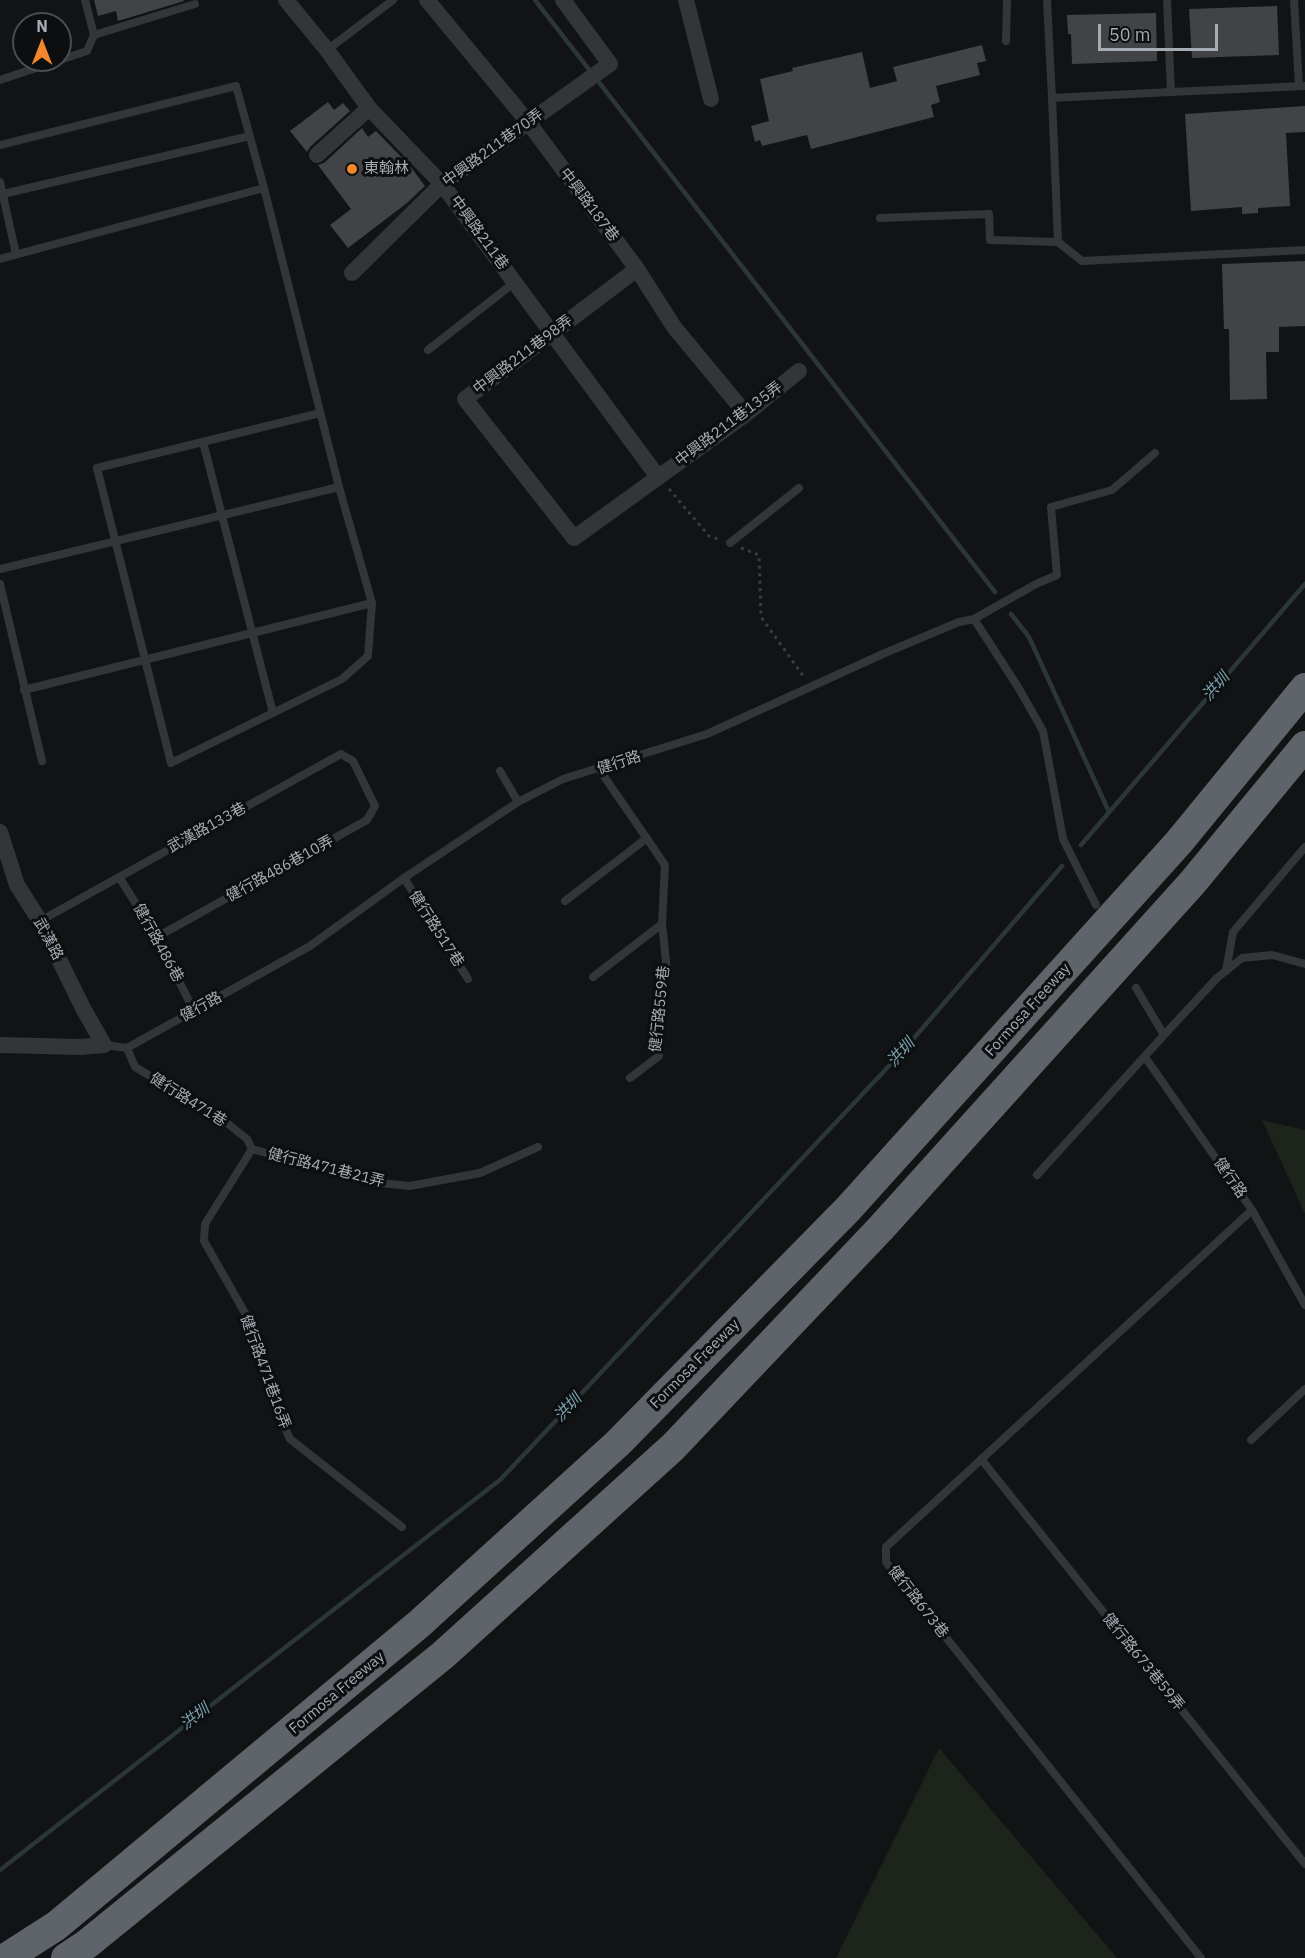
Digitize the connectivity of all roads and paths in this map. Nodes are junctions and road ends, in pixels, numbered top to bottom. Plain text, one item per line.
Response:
1 (85, 0) edge
2 (286, 0) edge
3 (393, 0) edge
4 (427, 0) edge
5 (563, 0) edge
6 (686, 0) edge
7 (1007, 0) edge
8 (1047, 0) edge
9 (1167, 0) edge
10 (1294, 0) edge
11 (195, 4) dead end
12 (94, 35) junction
13 (1006, 41) dead end
14 (327, 50) junction
15 (72, 56) edge
16 (24, 72) edge
17 (0, 80) edge
18 (1302, 86) edge
19 (1171, 92) junction
20 (1052, 98) junction
21 (711, 99) dead end
22 (369, 108) junction
23 (528, 122) junction
24 (250, 136) junction
25 (0, 145) edge
26 (317, 155) dead end
27 (0, 182) edge
28 (442, 184) junction
29 (264, 188) junction
30 (3, 194) junction
31 (880, 218) dead end
32 (1058, 242) junction
33 (1305, 250) edge
34 (16, 254) junction
35 (0, 259) edge
36 (637, 269) junction
37 (352, 273) dead end
38 (514, 282) junction
39 (552, 333) junction
40 (428, 350) dead end
41 (799, 371) dead end
42 (320, 413) junction
43 (746, 414) junction
44 (202, 442) junction
45 (1155, 453) dead end
46 (658, 477) junction
47 (339, 487) junction
48 (799, 488) dead end
49 (221, 516) junction
50 (574, 538) joint
51 (116, 542) junction
52 (730, 543) junction
53 (0, 569) edge
54 (0, 584) edge
55 (372, 603) junction
56 (974, 619) junction
57 (252, 633) junction
58 (146, 659) junction
59 (810, 686) junction
60 (1305, 688) edge
61 (24, 690) junction
62 (273, 713) junction
63 (1305, 746) edge
64 (42, 761) dead end
65 (599, 769) junction
66 (500, 771) dead end
67 (364, 783) joint
68 (518, 802) junction
69 (0, 832) edge
70 (646, 838) junction
71 (1305, 847) edge
72 (119, 877) junction
73 (404, 878) junction
74 (565, 901) dead end
75 (1096, 905) dead end
76 (40, 921) junction
77 (662, 924) junction
78 (157, 938) junction
79 (1305, 964) edge
80 (1226, 971) junction
81 (593, 977) dead end
82 (468, 979) dead end
83 (1136, 988) dead end
84 (194, 1011) junction
85 (1164, 1035) junction
86 (0, 1045) edge
87 (104, 1045) junction
88 (127, 1048) junction
89 (1145, 1057) junction
90 (630, 1078) dead end
91 (538, 1147) dead end
92 (252, 1149) junction
93 (1037, 1175) dead end
94 (1252, 1210) junction
95 (1305, 1305) edge
96 (1305, 1389) edge
97 (1251, 1440) dead end
98 (981, 1459) junction
99 (402, 1527) dead end
100 (1305, 1864) edge
101 (6, 1958) edge
102 (66, 1958) edge
103 (1201, 1958) edge

1 - 12 lane
2 - 14 street, 中興路211巷
3 - 14 lane
4 - 23 street, 中興路187巷
5 - 23 street, 中興路211巷70弄
6 - 21 street
7 - 13 lane
8 - 20 lane
9 - 19 lane
10 - 18 lane
11 - 12 lane
12 - 15 lane
14 - 22 street, 中興路211巷
16 - 17 lane
18 - 19 lane
19 - 20 lane
20 - 32 lane
22 - 26 street
22 - 28 street, 中興路211巷
23 - 28 street, 中興路211巷70弄
23 - 36 street, 中興路187巷
24 - 25 lane
24 - 29 lane
24 - 30 lane
27 - 30 lane
28 - 37 street, 中興路211巷70弄
28 - 38 street, 中興路211巷
29 - 34 lane
29 - 42 lane
30 - 34 lane
31 - 32 lane
32 - 33 lane
34 - 35 lane
36 - 39 street, 中興路211巷98弄
36 - 43 street, 中興路187巷
38 - 39 street, 中興路211巷
38 - 40 lane
39 - 46 street, 中興路211巷
39 - 50 street, 中興路211巷98弄
41 - 43 street, 中興路211巷135弄
42 - 44 lane
42 - 47 lane
43 - 46 street, 中興路211巷135弄
44 - 49 lane
44 - 51 lane
45 - 56 lane, 健行路
46 - 50 street, 中興路211巷135弄
46 - 52 path
47 - 49 lane
47 - 55 lane
48 - 52 lane
49 - 51 lane
49 - 57 lane
51 - 53 lane
51 - 58 lane
52 - 59 path
54 - 61 lane
55 - 57 lane
55 - 62 lane
56 - 59 lane, 健行路
56 - 75 lane
57 - 58 lane
57 - 62 lane
58 - 61 lane
58 - 62 lane
59 - 65 lane, 健行路
60 - 101 highway, Formosa Freeway
61 - 64 lane
63 - 102 highway
65 - 68 lane, 健行路
65 - 70 lane, 健行路559巷
66 - 68 lane
67 - 72 lane, 武漢路133巷
67 - 78 lane, 健行路486巷10弄
68 - 73 lane, 健行路
69 - 76 street, 武漢路
70 - 74 lane
70 - 77 lane, 健行路559巷
71 - 80 lane
72 - 76 lane, 武漢路133巷
72 - 78 lane, 健行路486巷
73 - 82 lane, 健行路517巷
73 - 84 lane, 健行路
76 - 87 street, 武漢路
77 - 81 lane
77 - 90 lane, 健行路559巷
78 - 84 lane, 健行路486巷
79 - 80 lane
80 - 85 lane
83 - 85 lane
84 - 88 lane, 健行路
85 - 89 lane
86 - 87 street
87 - 88 lane
88 - 92 lane, 健行路471巷
89 - 93 lane
89 - 94 lane, 健行路
91 - 92 lane, 健行路471巷21弄
92 - 99 lane, 健行路471巷16弄
94 - 95 lane, 健行路
94 - 98 lane, 健行路673巷
96 - 97 lane
98 - 100 lane, 健行路673巷59弄
98 - 103 lane, 健行路673巷

